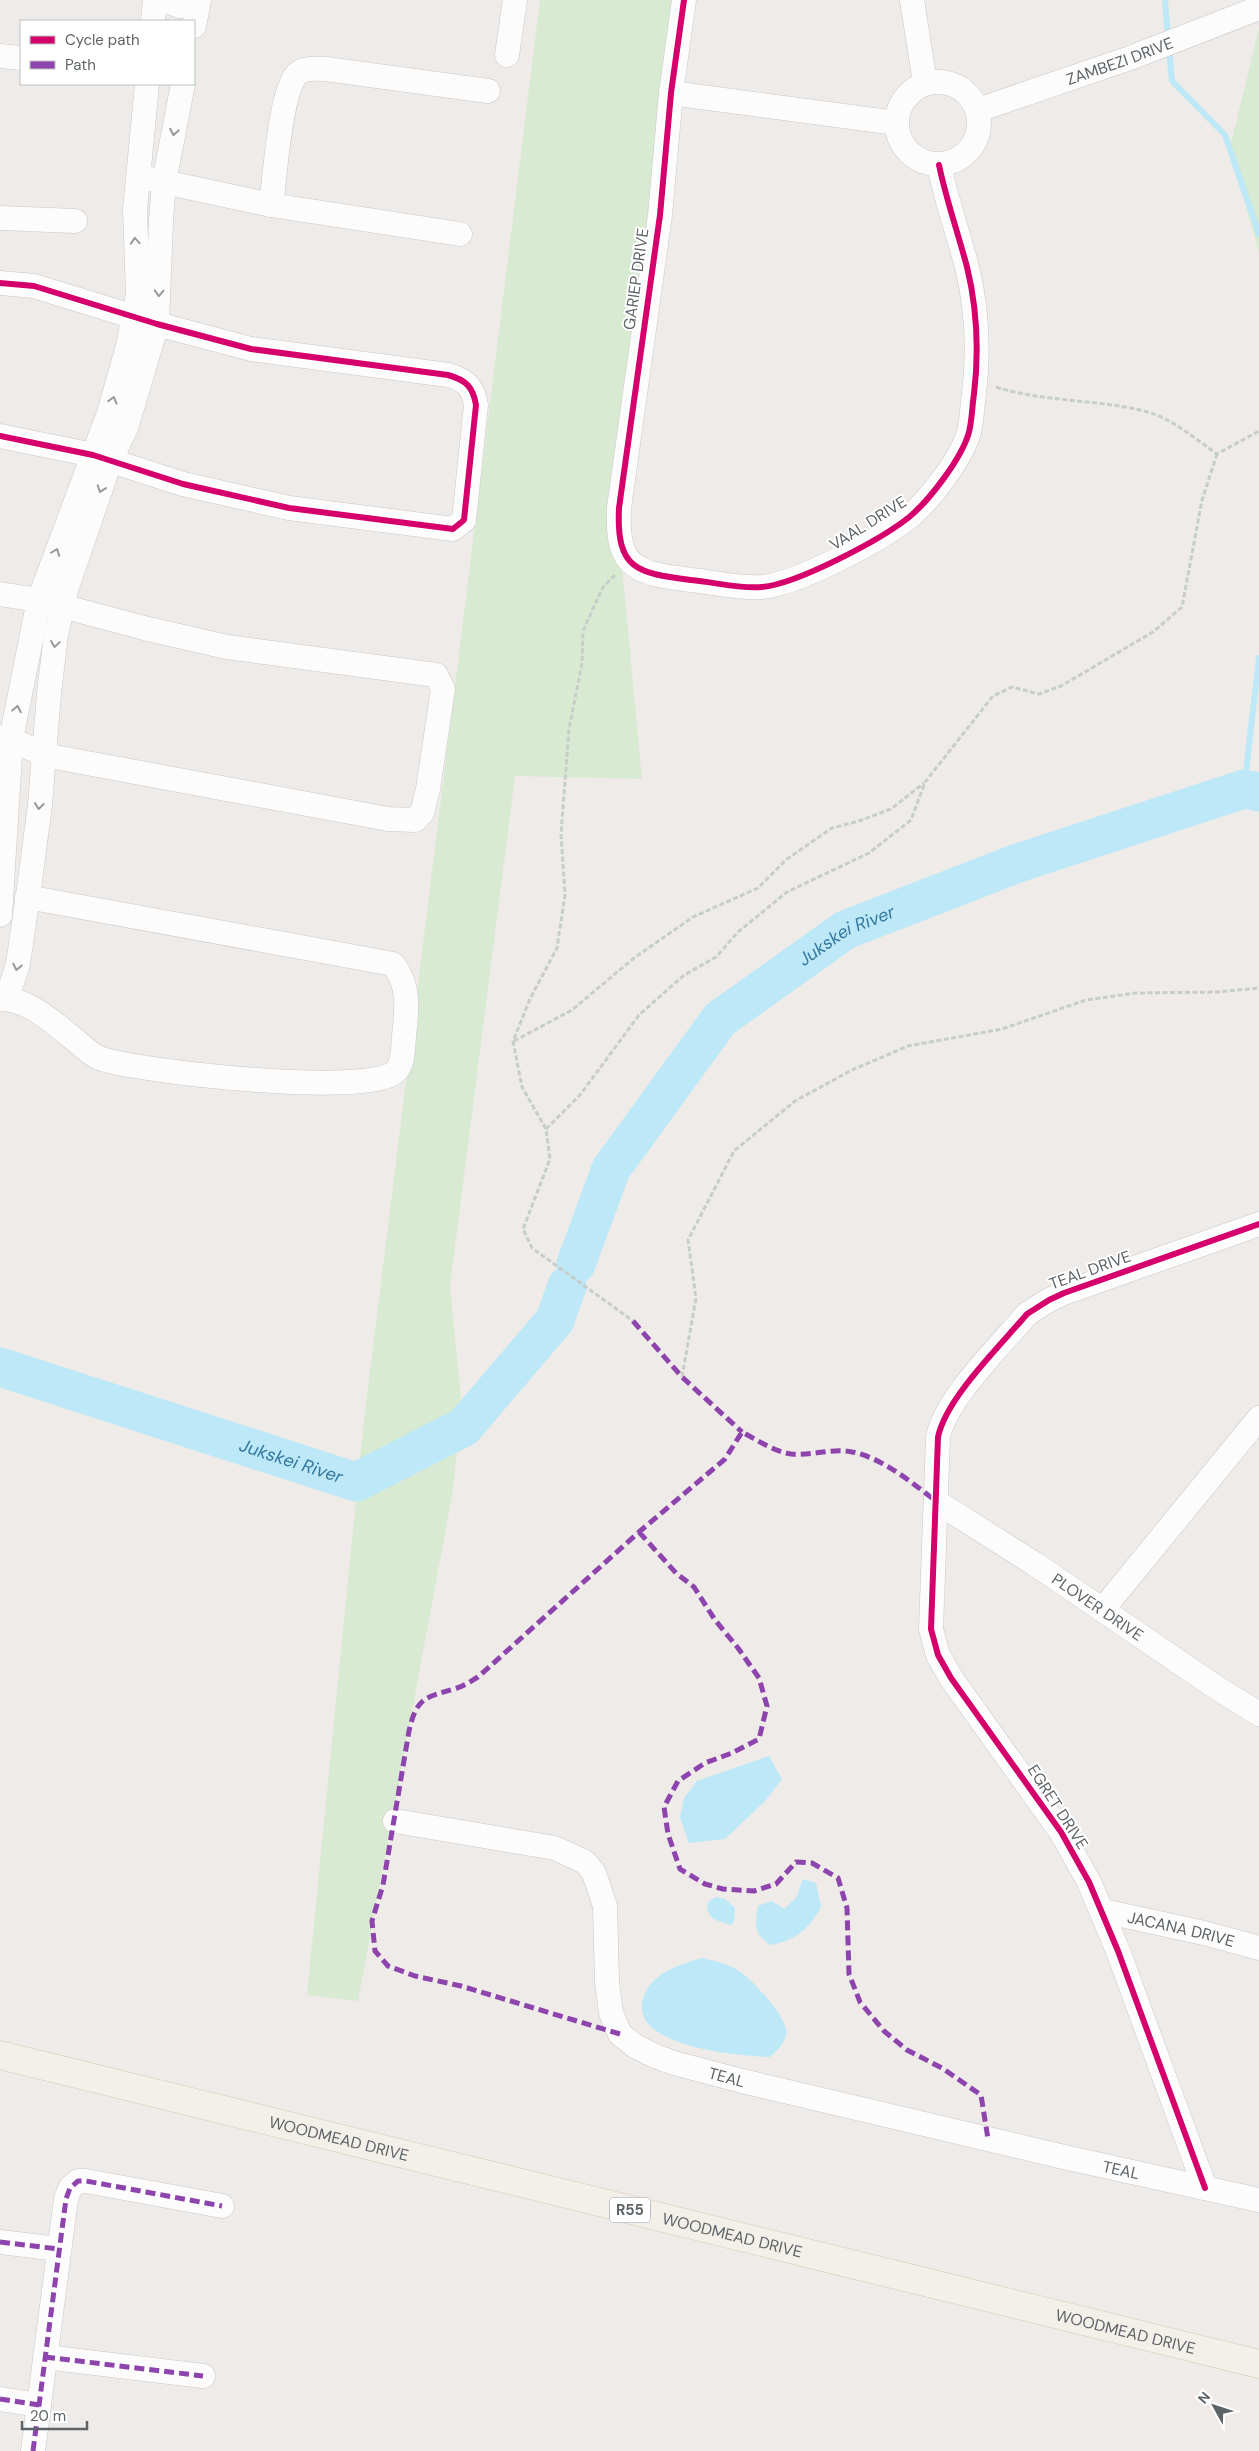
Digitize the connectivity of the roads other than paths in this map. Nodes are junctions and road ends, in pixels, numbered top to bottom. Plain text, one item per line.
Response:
1 (155, 0) edge
2 (164, 0) edge
3 (197, 0) edge
4 (515, 0) edge
5 (684, 0) edge
6 (912, 0) edge
7 (1259, 8) edge
8 (153, 20) edge
9 (195, 20) edge
10 (507, 55) dead end
11 (0, 56) edge
12 (20, 58) edge
13 (925, 84) junction
14 (147, 85) edge
15 (183, 85) edge
16 (488, 92) dead end
17 (670, 93) junction
18 (978, 110) junction
19 (896, 123) junction
20 (938, 165) junction
21 (138, 176) junction
22 (164, 182) junction
23 (271, 206) junction
24 (0, 218) edge
25 (75, 221) dead end
26 (460, 234) dead end
27 (0, 283) edge
28 (134, 316) junction
29 (158, 324) junction
30 (0, 436) edge
31 (102, 458) junction
32 (629, 560) joint
33 (0, 594) edge
34 (38, 600) junction
35 (62, 607) junction
36 (6, 738) edge
37 (44, 755) junction
38 (2, 876) edge
39 (29, 889) junction
40 (0, 915) edge
41 (4, 998) edge
42 (1259, 1224) edge
43 (1259, 1418) edge
44 (937, 1502) junction
45 (1103, 1609) junction
46 (1259, 1714) edge
47 (395, 1821) dead end
48 (1103, 1912) junction
49 (1259, 1948) edge
50 (0, 2055) edge
51 (1204, 2188) junction
52 (1259, 2200) edge
53 (222, 2206) dead end
54 (0, 2242) edge
55 (58, 2249) junction
56 (45, 2357) junction
57 (1259, 2364) edge
58 (204, 2376) dead end
59 (0, 2399) edge
60 (39, 2405) junction
61 (33, 2451) edge

1 - 8 street
2 - 3 street
3 - 9 street
4 - 10 street
5 - 17 street, GARIEP DRIVE
6 - 13 street
7 - 18 street, ZAMBEZI DRIVE
11 - 12 street
13 - 18 street
13 - 19 street
14 - 21 street
15 -> 22 street
16 - 23 street
17 - 19 street
17 - 32 street, GARIEP DRIVE
18 - 20 street
19 - 20 street
20 - 32 street, VAAL DRIVE
21 - 22 street
28 -> 21 street
22 - 23 street
22 -> 29 street
23 - 26 street
24 - 25 street
27 - 28 street
28 - 29 street
31 -> 28 street
29 - 31 street
29 - 31 street
30 - 31 street
34 -> 31 street
31 -> 35 street
33 - 34 street
34 - 35 street
36 -> 34 street
35 -> 37 street
35 - 37 street
36 - 37 street
36 - 38 street
37 -> 39 street
38 - 39 street
38 - 40 street
39 -> 41 street
39 - 41 street
42 - 44 street, TEAL DRIVE
43 - 45 street
44 - 45 street, PLOVER DRIVE
44 - 48 street, EGRET DRIVE
45 - 46 street, PLOVER DRIVE
47 - 51 street, TEAL
48 - 49 street, JACANA DRIVE
48 - 51 street, EGRET DRIVE
50 - 57 main road, WOODMEAD DRIVE / R55
51 - 52 street
53 - 55 street
54 - 55 street
55 - 56 street
56 - 58 street
56 - 60 street
59 - 60 street
60 - 61 street

